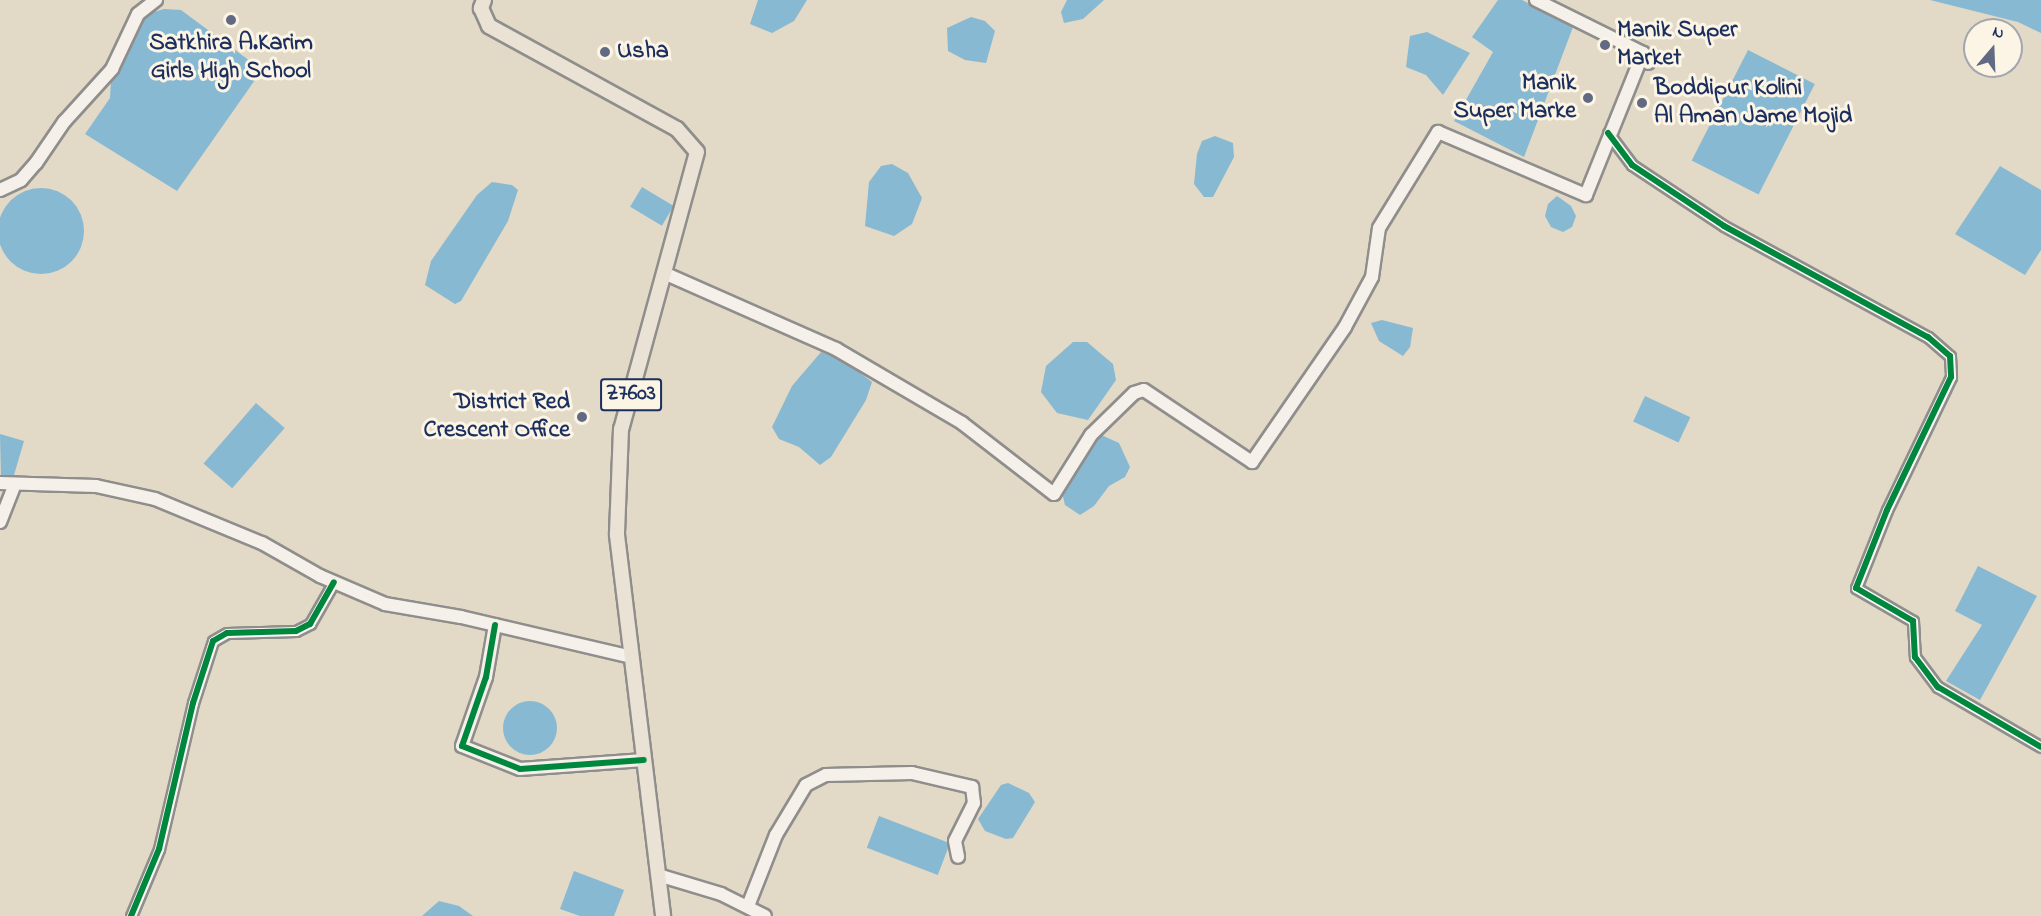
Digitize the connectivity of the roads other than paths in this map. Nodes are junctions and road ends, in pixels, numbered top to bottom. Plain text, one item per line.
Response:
1 (156, 0) edge
2 (484, 0) edge
3 (1536, 0) edge
4 (1608, 133) junction
5 (0, 190) edge
6 (666, 274) junction
7 (0, 483) edge
8 (15, 483) junction
9 (0, 522) edge
10 (334, 582) junction
11 (495, 625) junction
12 (632, 657) junction
13 (2041, 747) edge
14 (644, 760) junction
15 (958, 857) dead end
16 (658, 875) junction
17 (748, 906) junction
18 (132, 916) edge
19 (663, 916) edge
20 (765, 916) edge

1 - 5 main road
2 - 6 main road, Z7603
3 - 4 main road
4 - 6 main road
4 - 13 street
6 - 12 main road, Z7603
7 - 8 main road
8 - 9 main road
8 - 10 main road
10 - 11 main road
10 - 18 street
11 - 12 main road
11 - 14 main road
12 - 14 main road, Z7603
14 - 16 main road, Z7603
15 - 17 main road
16 - 17 main road
16 - 19 main road, Z7603
17 - 20 main road

